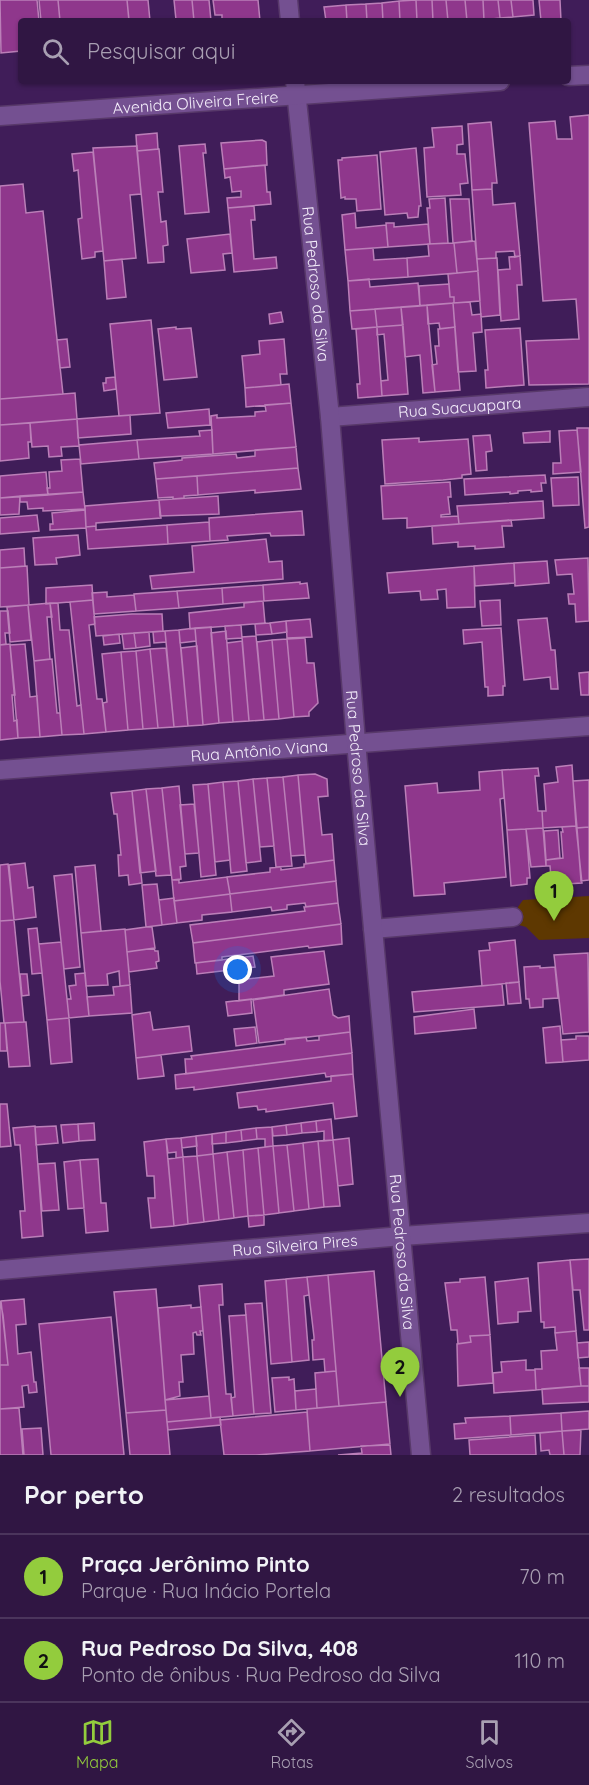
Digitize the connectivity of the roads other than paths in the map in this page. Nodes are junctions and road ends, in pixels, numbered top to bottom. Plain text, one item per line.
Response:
1 (288, 0) edge
2 (290, 18) edge
3 (589, 75) edge
4 (571, 76) edge
5 (413, 84) edge
6 (296, 88) edge
7 (0, 116) edge
8 (589, 398) edge
9 (330, 417) junction
10 (589, 726) edge
11 (356, 742) junction
12 (0, 770) edge
13 (513, 917) dead end
14 (373, 929) junction
15 (589, 1223) edge
16 (402, 1236) junction
17 (0, 1270) edge
18 (422, 1455) edge

1 - 2 street
3 - 4 street
5 - 6 street, Avenida Oliveira Freire
6 - 7 street, Avenida Oliveira Freire
6 - 9 street, Rua Pedroso da Silva
8 - 9 street, Rua Suacuapara
9 - 11 street, Rua Pedroso da Silva
10 - 11 street, Rua Antônio Viana
11 - 12 street, Rua Antônio Viana
11 - 14 street, Rua Pedroso da Silva
13 - 14 street
14 - 16 street, Rua Pedroso da Silva
15 - 16 street, Rua Silveira Pires
16 - 17 street, Rua Silveira Pires
16 - 18 street, Rua Pedroso da Silva

